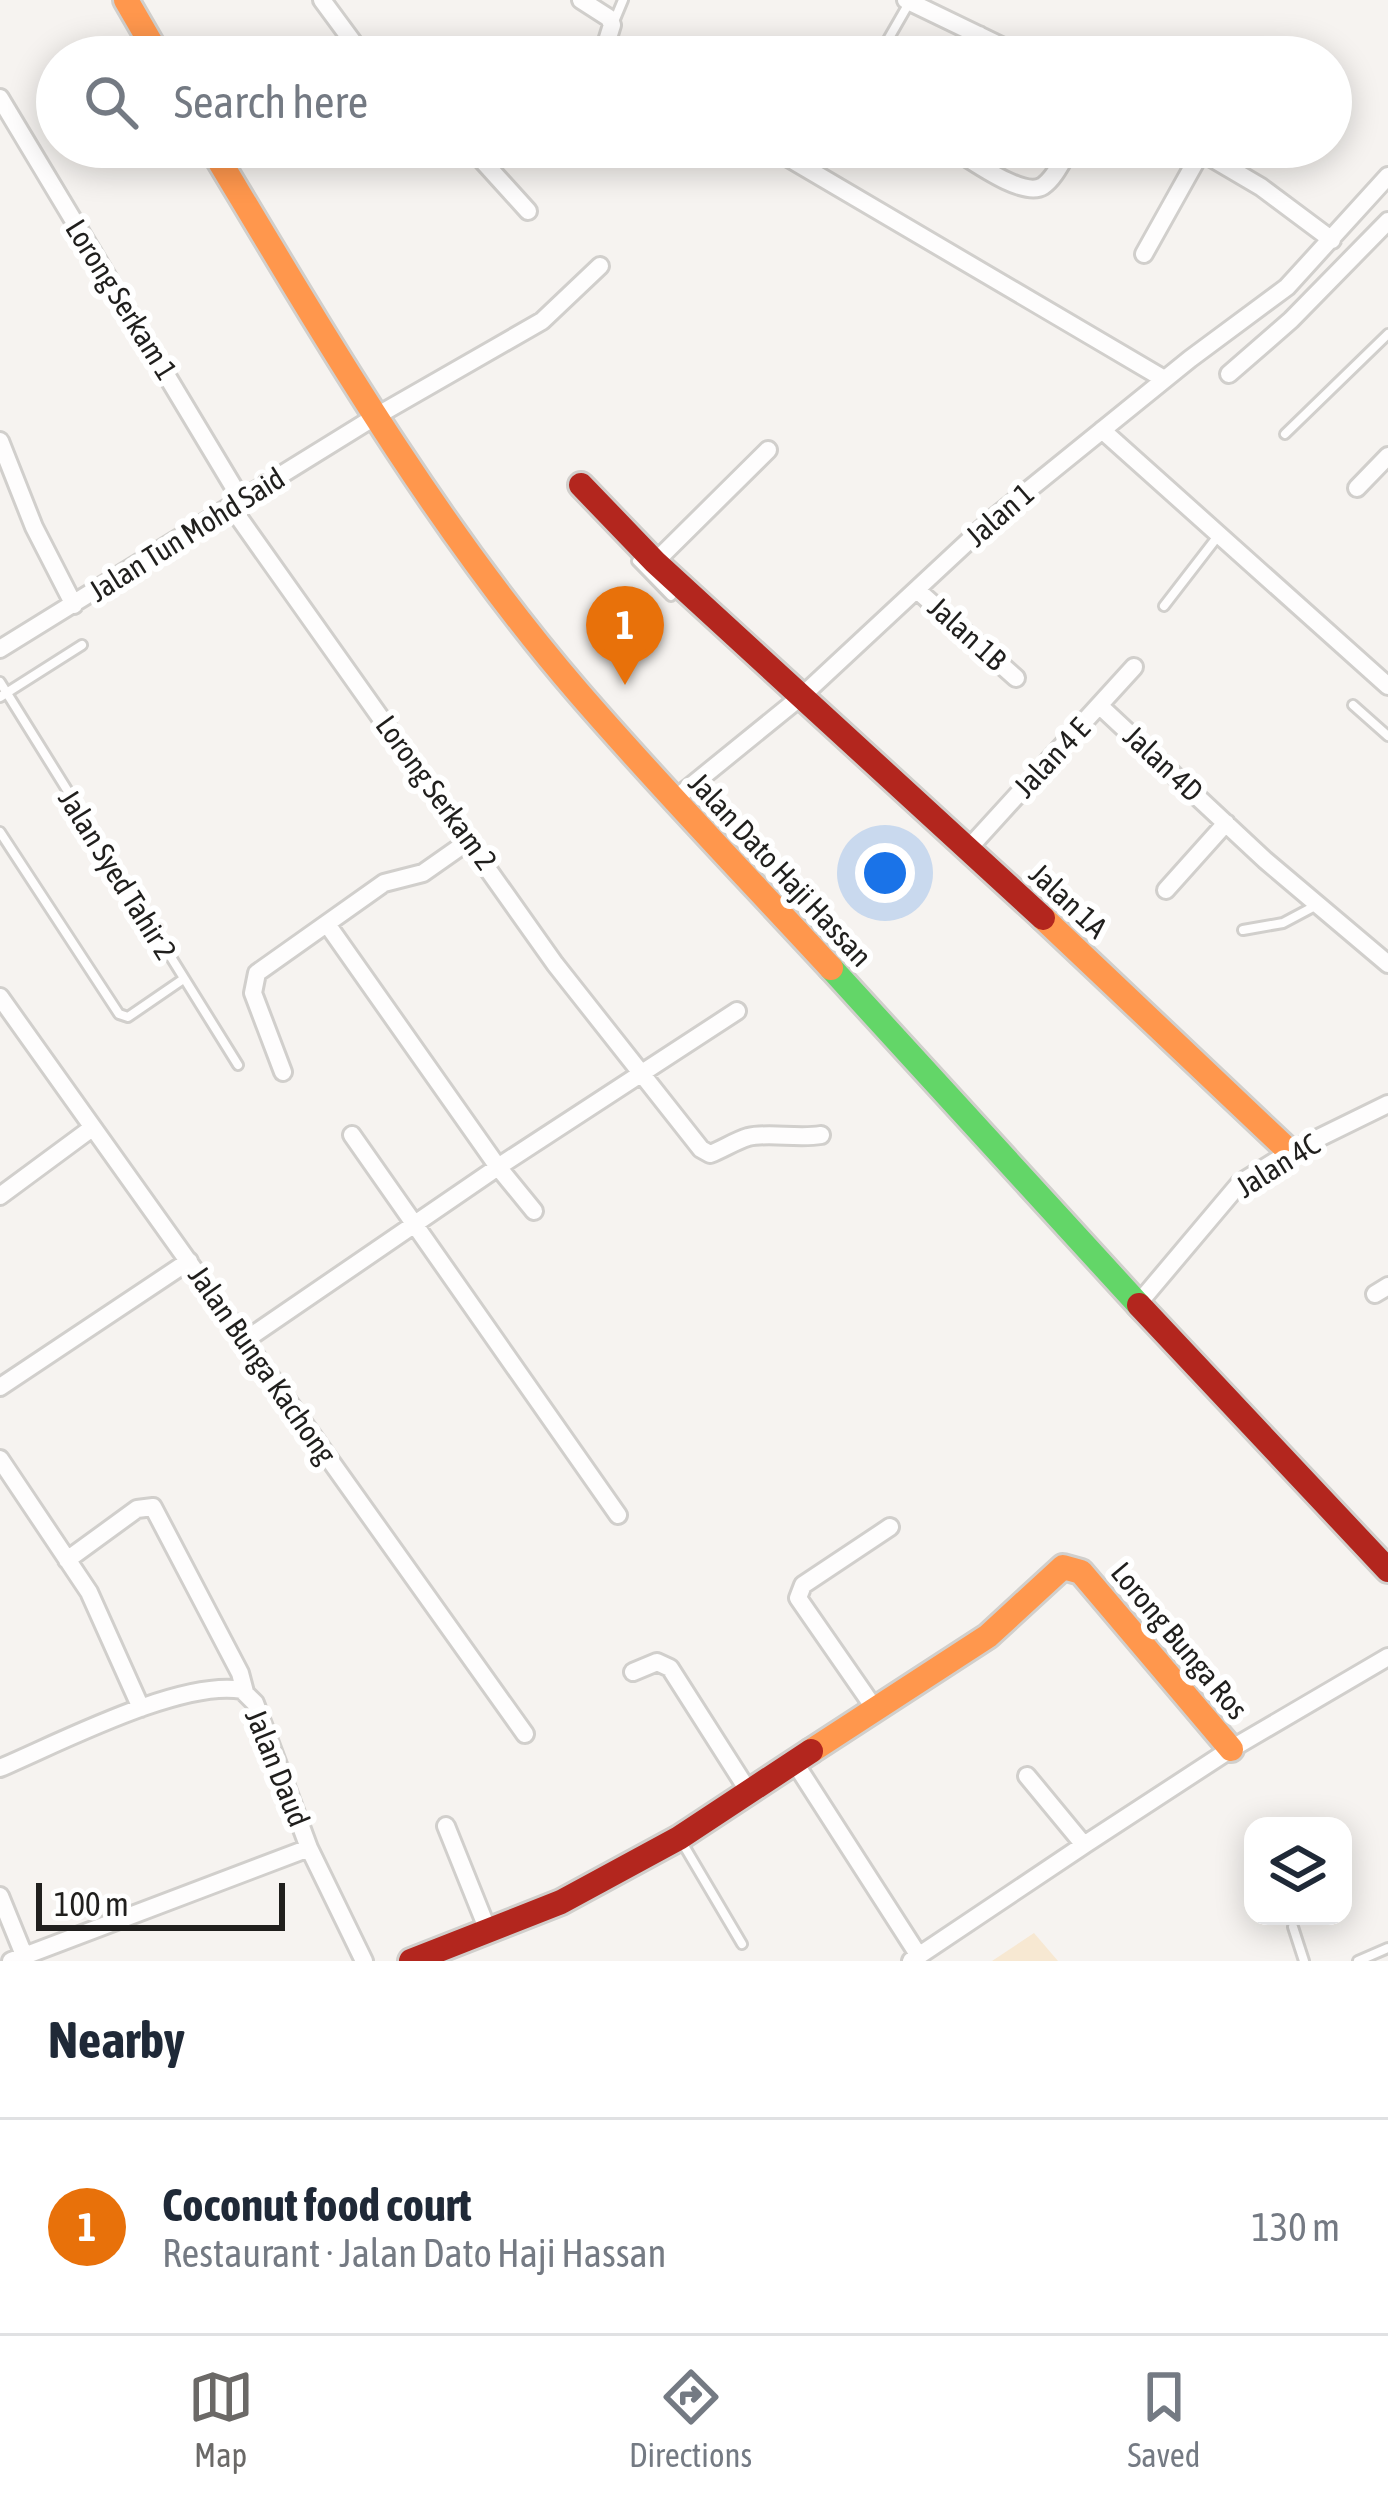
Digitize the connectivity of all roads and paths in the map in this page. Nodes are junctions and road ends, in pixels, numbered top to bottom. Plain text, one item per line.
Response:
1 (126, 0) edge
2 (322, 0) edge
3 (581, 0) edge
4 (623, 0) edge
5 (908, 1) edge
6 (612, 26) junction
7 (979, 35) edge
8 (147, 36) edge
9 (349, 36) edge
10 (609, 36) edge
11 (889, 36) edge
12 (0, 98) edge
13 (36, 160) edge
14 (41, 168) edge
15 (223, 168) edge
16 (489, 168) edge
17 (806, 168) edge
18 (986, 168) edge
19 (1058, 168) edge
20 (1187, 168) edge
21 (1228, 168) edge
22 (1388, 176) edge
23 (528, 211) dead end
24 (1388, 221) edge
25 (1332, 240) junction
26 (1144, 254) dead end
27 (600, 266) dead end
28 (1388, 334) edge
29 (1229, 374) dead end
30 (1164, 380) junction
31 (373, 418) junction
32 (1102, 430) junction
33 (1285, 434) dead end
34 (0, 441) edge
35 (768, 450) dead end
36 (1388, 456) edge
37 (1357, 488) dead end
38 (578, 490) dead end
39 (237, 505) junction
40 (605, 518) junction
41 (1219, 535) junction
42 (655, 562) junction
43 (917, 590) junction
44 (670, 596) dead end
45 (74, 605) junction
46 (1164, 606) dead end
47 (82, 645) dead end
48 (0, 649) edge
49 (1134, 667) dead end
50 (1016, 678) dead end
51 (0, 682) edge
52 (1388, 686) edge
53 (803, 695) junction
54 (3, 696) edge
55 (1353, 705) dead end
56 (1100, 706) junction
57 (1388, 736) edge
58 (676, 800) junction
59 (1226, 823) junction
60 (0, 832) edge
61 (470, 840) junction
62 (969, 848) junction
63 (1166, 890) dead end
64 (1316, 905) junction
65 (326, 924) junction
66 (1243, 930) dead end
67 (1388, 964) edge
68 (182, 980) junction
69 (0, 997) edge
70 (736, 1011) dead end
71 (238, 1065) dead end
72 (284, 1072) dead end
73 (643, 1076) junction
74 (1388, 1104) edge
75 (92, 1128) junction
76 (352, 1135) dead end
77 (821, 1135) dead end
78 (1290, 1152) junction
79 (498, 1167) junction
80 (0, 1196) edge
81 (534, 1211) dead end
82 (414, 1224) junction
83 (189, 1261) junction
84 (1138, 1304) junction
85 (244, 1341) junction
86 (0, 1388) edge
87 (0, 1459) edge
88 (618, 1515) dead end
89 (890, 1527) dead end
90 (68, 1560) junction
91 (1388, 1570) edge
92 (1388, 1657) edge
93 (633, 1672) dead end
94 (244, 1692) junction
95 (141, 1708) junction
96 (877, 1712) junction
97 (525, 1734) dead end
98 (1231, 1749) junction
99 (795, 1763) junction
100 (0, 1768) edge
101 (1027, 1776) dead end
102 (749, 1792) junction
103 (446, 1826) dead end
104 (679, 1838) junction
105 (1084, 1844) junction
106 (309, 1848) junction
107 (0, 1896) edge
108 (1293, 1927) dead end
109 (489, 1933) junction
110 (742, 1944) dead end
111 (1388, 1948) edge
112 (18, 1958) edge
113 (915, 1958) edge
114 (364, 1961) edge
115 (411, 1961) edge
116 (1304, 1961) edge
117 (1358, 1961) edge

1 - 8 street
2 - 9 street
3 - 6 street
4 - 6 lane
5 - 7 street
5 - 11 lane
6 - 10 street
12 - 13 street, Lorong Serkam 1
14 - 39 street, Lorong Serkam 1
15 - 31 street, Jalan Dato Haji Hassan
16 - 23 street
17 - 30 street
18 - 19 street
20 - 26 street
21 - 25 street
22 - 25 street, Jalan 1
24 - 29 street
25 - 30 street, Jalan 1
27 - 31 street, Jalan Tun Mohd Said
28 - 33 lane
30 - 32 street, Jalan 1
31 - 39 street, Jalan Tun Mohd Said
31 - 58 street, Jalan Dato Haji Hassan
32 - 41 street
32 - 43 street, Jalan 1
34 - 45 street
35 - 42 street
36 - 37 street
38 - 40 street, Jalan 1A
39 - 45 street, Jalan Tun Mohd Said
39 - 61 street, Lorong Serkam 2
40 - 42 street, Jalan 1A
40 - 44 lane
41 - 46 lane
41 - 52 street
42 - 53 street, Jalan 1A
43 - 50 street, Jalan 1B
43 - 53 street, Jalan 1
45 - 48 street, Jalan Tun Mohd Said
47 - 54 lane
49 - 56 street, Jalan 4 E
51 - 54 lane, Jalan Syed Tahir 2
53 - 58 street, Jalan 1
53 - 62 street, Jalan 1A
54 - 68 lane, Jalan Syed Tahir 2
55 - 57 lane
56 - 59 street, Jalan 4D
56 - 62 street, Jalan 4 E
58 - 84 street, Jalan Dato Haji Hassan
59 - 63 street, Jalan 4D
59 - 64 street, Jalan 4D
60 - 68 lane
61 - 65 street
61 - 73 street, Lorong Serkam 2
62 - 78 street, Jalan 1A
64 - 66 lane
64 - 67 street, Jalan 4D
65 - 72 street
65 - 79 street
68 - 71 lane, Jalan Syed Tahir 2
69 - 75 street, Jalan Bunga Kachong
70 - 73 street
73 - 77 street, Lorong Serkam 2
73 - 79 street
74 - 78 street, Jalan 4C
75 - 80 street
75 - 83 street, Jalan Bunga Kachong
76 - 82 street
78 - 84 street, Jalan 4C
79 - 81 street
79 - 82 street
82 - 85 street
82 - 88 street
83 - 85 street, Jalan Bunga Kachong
83 - 86 street
84 - 91 street, Jalan Dato Haji Hassan
85 - 97 street, Jalan Bunga Kachong
87 - 90 street
89 - 96 street
90 - 94 street
90 - 95 street
92 - 98 street
93 - 102 street
94 - 95 street, Jalan Daud
94 - 106 street, Jalan Daud
95 - 100 street, Jalan Daud
96 - 98 street, Lorong Bunga Ros
96 - 99 street
98 - 105 street
99 - 102 street
99 - 113 street
101 - 105 street
102 - 104 street
103 - 109 street
104 - 109 street
104 - 110 lane
105 - 113 street
106 - 112 street, Jalan Daud
106 - 114 street
107 - 112 street
108 - 116 lane
109 - 115 street
111 - 117 lane

